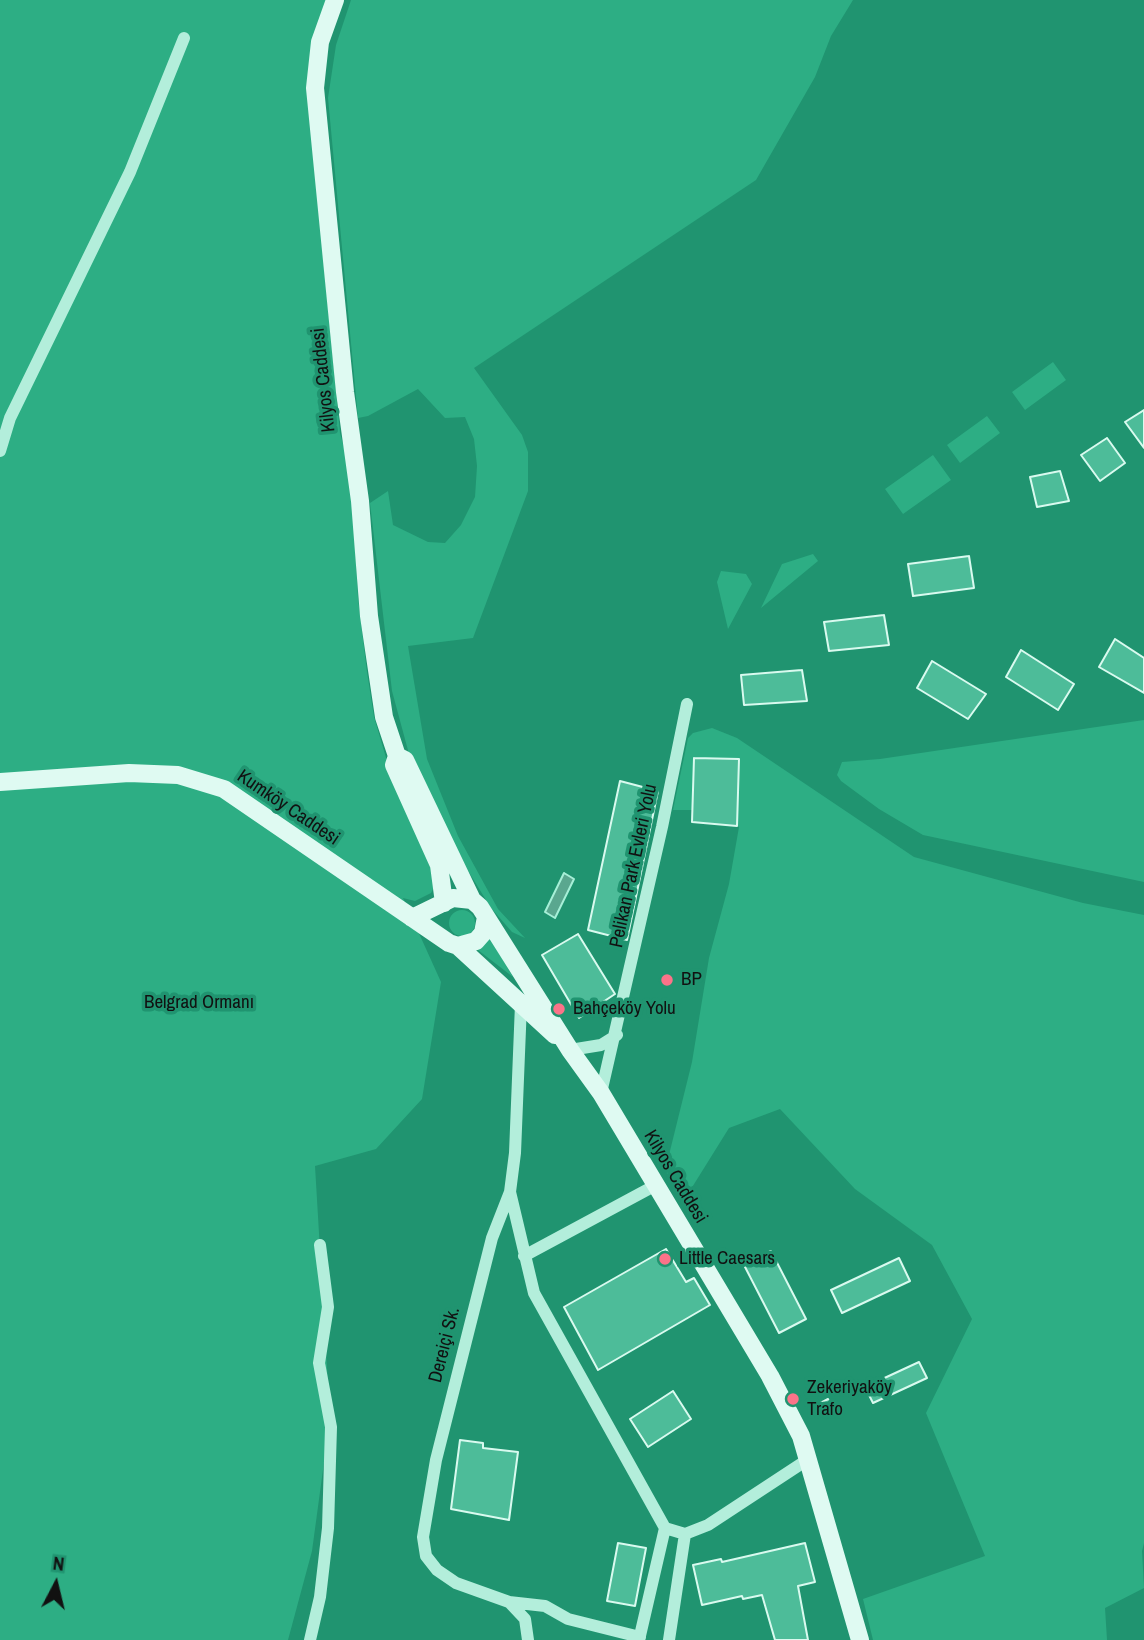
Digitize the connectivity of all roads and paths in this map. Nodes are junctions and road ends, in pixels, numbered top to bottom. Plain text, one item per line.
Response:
1 (335, 0) edge
2 (184, 38) dead end
3 (0, 451) edge
4 (687, 704) dead end
5 (397, 756) junction
6 (0, 782) edge
7 (472, 900) junction
8 (443, 904) junction
9 (486, 917) junction
10 (412, 918) junction
11 (441, 937) junction
12 (458, 946) junction
13 (521, 1004) junction
14 (617, 1035) junction
15 (570, 1050) junction
16 (601, 1093) junction
17 (656, 1185) junction
18 (510, 1192) junction
19 (320, 1245) dead end
20 (524, 1256) junction
21 (807, 1460) junction
22 (665, 1528) junction
23 (685, 1534) junction
24 (509, 1602) junction
25 (640, 1639) edge
26 (310, 1640) edge
27 (528, 1640) edge
28 (669, 1640) edge
29 (860, 1640) edge

1 - 5 street, Kilyos Caddesi
2 - 3 street
4 - 14 street, Pelikan Park Evleri Yolu
5 - 7 street
5 - 8 street
6 - 10 street, Kumköy Caddesi
7 - 8 street
7 - 9 street
8 - 10 street
8 - 11 street
9 - 12 street
9 - 15 street
10 - 11 street, Kumköy Caddesi
11 - 12 street
12 - 13 street
13 - 15 street
13 - 18 street, Dereiçi Sk.
14 - 15 street
14 - 16 street, Pelikan Park Evleri Yolu
15 - 16 street, Kilyos Caddesi
16 - 17 street, Kilyos Caddesi
17 - 20 street
17 - 21 street, Kilyos Caddesi
18 - 20 street
18 - 24 street, Dereiçi Sk.
19 - 26 street
20 - 22 street
21 - 23 street
21 - 29 street, Kilyos Caddesi
22 - 23 street
22 - 25 street
23 - 28 street
24 - 25 street, Dereiçi Sk.
24 - 27 street

